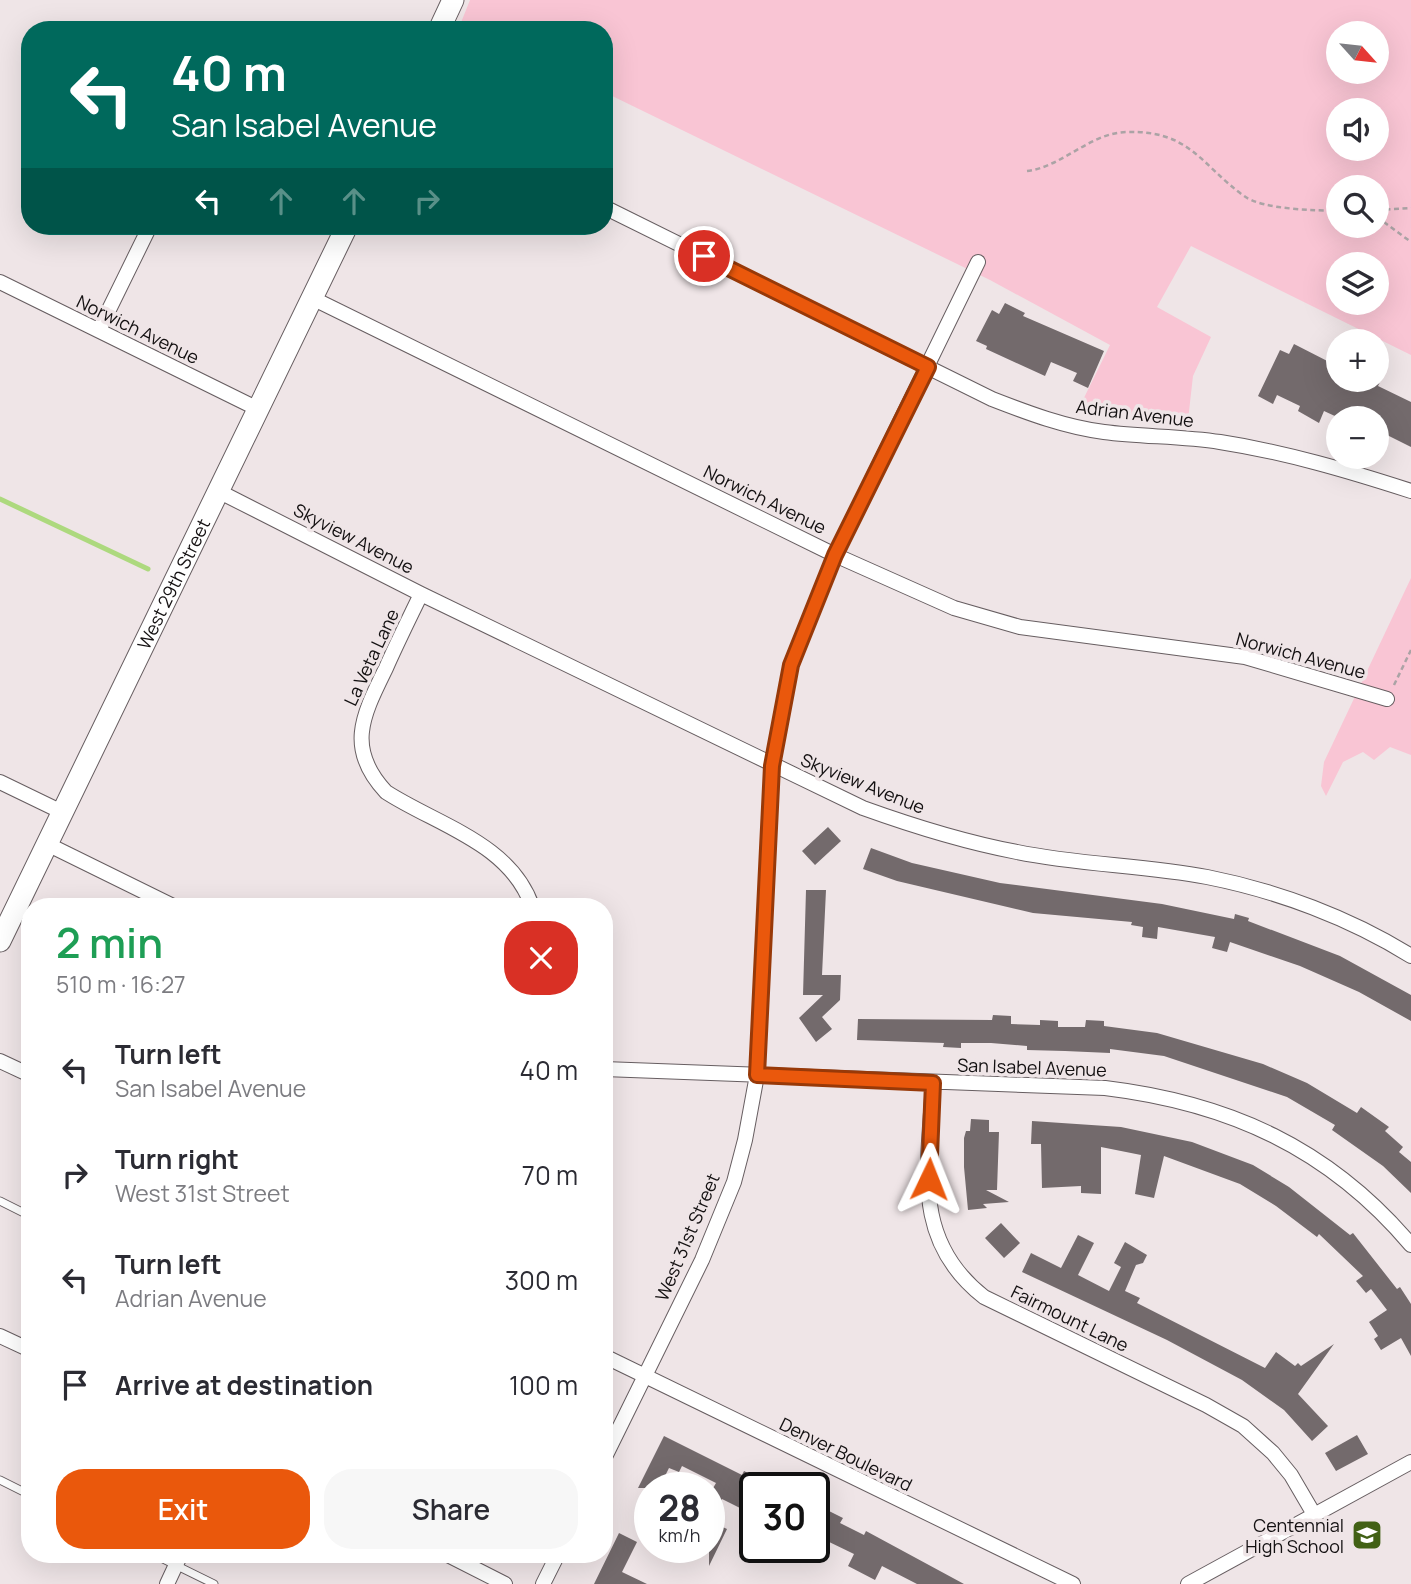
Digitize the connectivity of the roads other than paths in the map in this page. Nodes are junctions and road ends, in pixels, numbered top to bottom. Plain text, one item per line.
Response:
1 (453, 0) edge
2 (443, 21) edge
3 (613, 211) edge
4 (146, 235) edge
5 (344, 235) edge
6 (978, 262) dead end
7 (0, 282) edge
8 (314, 299) junction
9 (99, 330) junction
10 (928, 367) junction
11 (260, 410) junction
12 (1411, 491) edge
13 (220, 492) junction
14 (835, 555) junction
15 (421, 594) junction
16 (1387, 699) road end
17 (772, 766) junction
18 (0, 782) edge
19 (62, 813) junction
20 (47, 844) junction
21 (157, 898) edge
22 (528, 898) edge
23 (5, 917) edge
24 (0, 941) edge
25 (1411, 956) edge
26 (0, 1060) edge
27 (613, 1069) edge
28 (21, 1070) edge
29 (757, 1075) junction
30 (933, 1083) junction
31 (0, 1201) edge
32 (21, 1212) edge
33 (1411, 1245) edge
34 (0, 1336) edge
35 (21, 1346) edge
36 (613, 1360) edge
37 (644, 1376) junction
38 (613, 1440) edge
39 (1411, 1462) edge
40 (0, 1480) edge
41 (21, 1490) edge
42 (1315, 1516) junction
43 (177, 1563) edge
44 (182, 1563) edge
45 (464, 1563) edge
46 (554, 1563) edge
47 (167, 1584) edge
48 (214, 1584) edge
49 (505, 1584) edge
50 (543, 1584) edge
51 (1073, 1584) edge
52 (1188, 1584) edge

1 - 2 street
3 - 10 street, Adrian Avenue
4 - 9 street
5 - 8 street, West 29th Street
6 - 10 street, West 31st Street
7 - 9 street, Norwich Avenue
8 - 11 street, West 29th Street
8 - 14 street, Norwich Avenue
9 - 11 street, Norwich Avenue
10 - 12 street, Adrian Avenue
10 - 14 street, West 31st Street
11 - 13 street, West 29th Street
13 - 15 street, Skyview Avenue
13 - 19 street, West 29th Street
14 - 16 street, Norwich Avenue
14 - 17 street, West 31st Street
15 - 17 street, Skyview Avenue
15 - 22 street, La Veta Lane
17 - 25 street, Skyview Avenue
17 - 29 street, West 31st Street
18 - 19 street
19 - 20 street, West 29th Street
20 - 21 street
20 - 23 street, West 29th Street
23 - 24 street, West 29th Street
26 - 28 street
27 - 29 street, San Isabel Avenue
29 - 30 street, San Isabel Avenue
29 - 37 street, West 31st Street
30 - 33 street, San Isabel Avenue
30 - 42 street, Fairmount Lane
31 - 32 lane
34 - 35 street
36 - 37 street, Denver Boulevard
37 - 38 street, West 31st Street
37 - 51 street, Denver Boulevard
39 - 42 street
40 - 41 lane
42 - 52 street
43 - 47 street
44 - 48 lane
45 - 49 street
46 - 50 street

